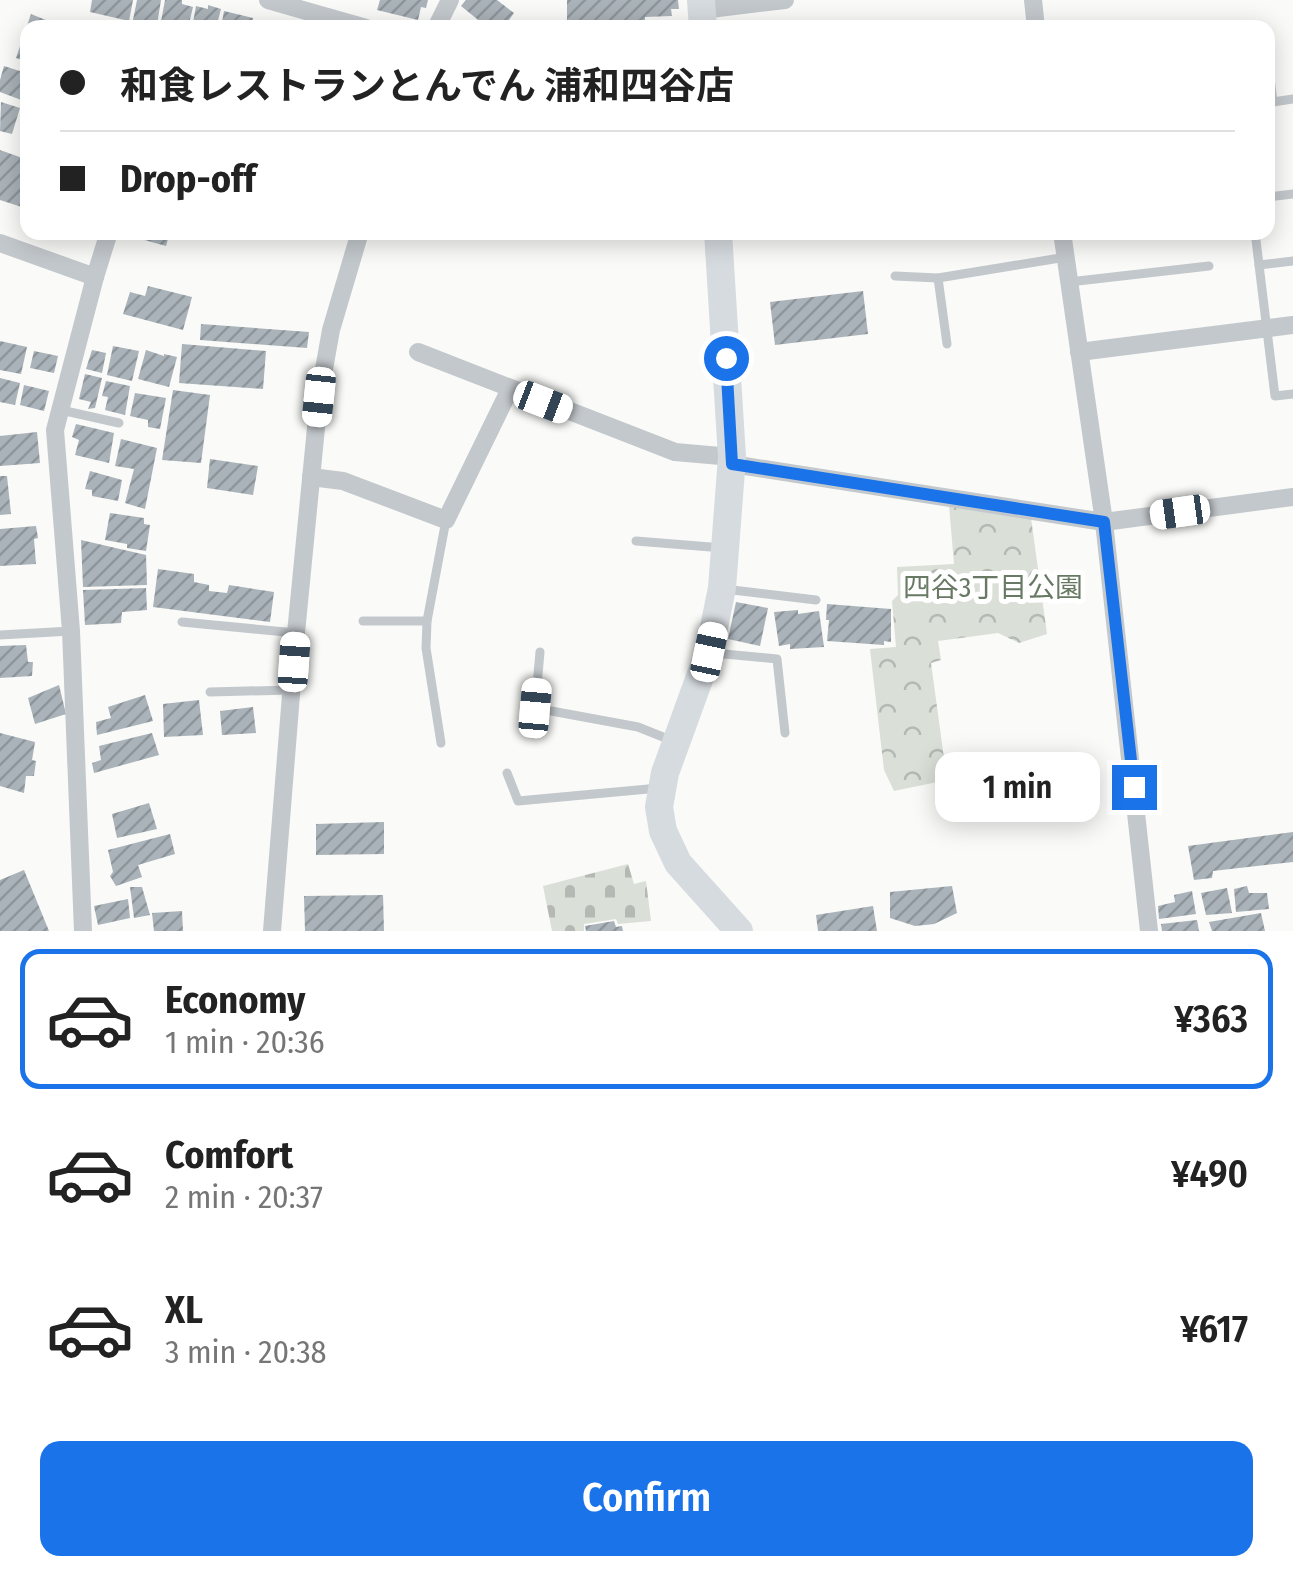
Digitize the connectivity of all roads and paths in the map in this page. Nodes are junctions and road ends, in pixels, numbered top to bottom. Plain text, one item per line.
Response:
1 (268, 0) edge
2 (785, 0) edge
3 (702, 13) edge
4 (318, 20) edge
5 (107, 240) edge
6 (358, 240) edge
7 (718, 240) edge
8 (1063, 240) edge
9 (1256, 240) edge
10 (0, 243) edge
11 (1066, 258) junction
12 (1293, 261) edge
13 (1209, 266) dead end
14 (1259, 266) junction
15 (896, 276) dead end
16 (96, 277) junction
17 (938, 278) junction
18 (1068, 282) junction
19 (1293, 325) edge
20 (1266, 328) junction
21 (947, 344) dead end
22 (418, 352) dead end
23 (1079, 352) junction
24 (510, 389) junction
25 (1293, 394) edge
26 (61, 410) junction
27 (118, 423) dead end
28 (732, 460) junction
29 (311, 476) junction
30 (1293, 497) edge
31 (446, 520) junction
32 (1104, 522) junction
33 (636, 541) dead end
34 (725, 548) junction
35 (722, 588) junction
36 (816, 600) dead end
37 (363, 621) dead end
38 (426, 621) junction
39 (182, 622) dead end
40 (71, 631) junction
41 (296, 633) junction
42 (0, 635) edge
43 (540, 652) dead end
44 (709, 652) junction
45 (292, 690) junction
46 (210, 692) dead end
47 (785, 733) dead end
48 (675, 742) junction
49 (441, 743) dead end
50 (507, 773) dead end
51 (662, 788) junction
52 (83, 931) edge
53 (272, 931) edge
54 (739, 931) edge
55 (1149, 931) edge

1 - 4 street
2 - 3 street
5 - 16 street
6 - 29 street
7 - 28 main road
8 - 11 street
9 - 14 lane
10 - 16 street
11 - 17 lane
11 - 18 street
12 - 14 lane
13 - 18 lane
14 - 20 lane
15 - 17 lane
16 - 26 street
17 - 21 lane
18 - 23 street
19 - 20 street
20 - 23 street
20 - 25 lane
22 - 24 street
23 - 32 street
24 - 28 street
24 - 31 street
26 - 27 lane
26 - 40 street
28 - 32 street
28 - 34 main road
29 - 31 street
29 - 41 street
30 - 32 street
31 - 38 lane
32 - 55 street
33 - 34 lane
34 - 35 main road
35 - 36 lane
35 - 44 main road
37 - 38 lane
38 - 49 lane
39 - 41 lane
40 - 42 lane
40 - 52 street
41 - 45 street
43 - 48 lane
44 - 47 lane
44 - 48 main road
45 - 46 lane
45 - 53 street
48 - 51 main road
50 - 51 lane
51 - 54 main road

